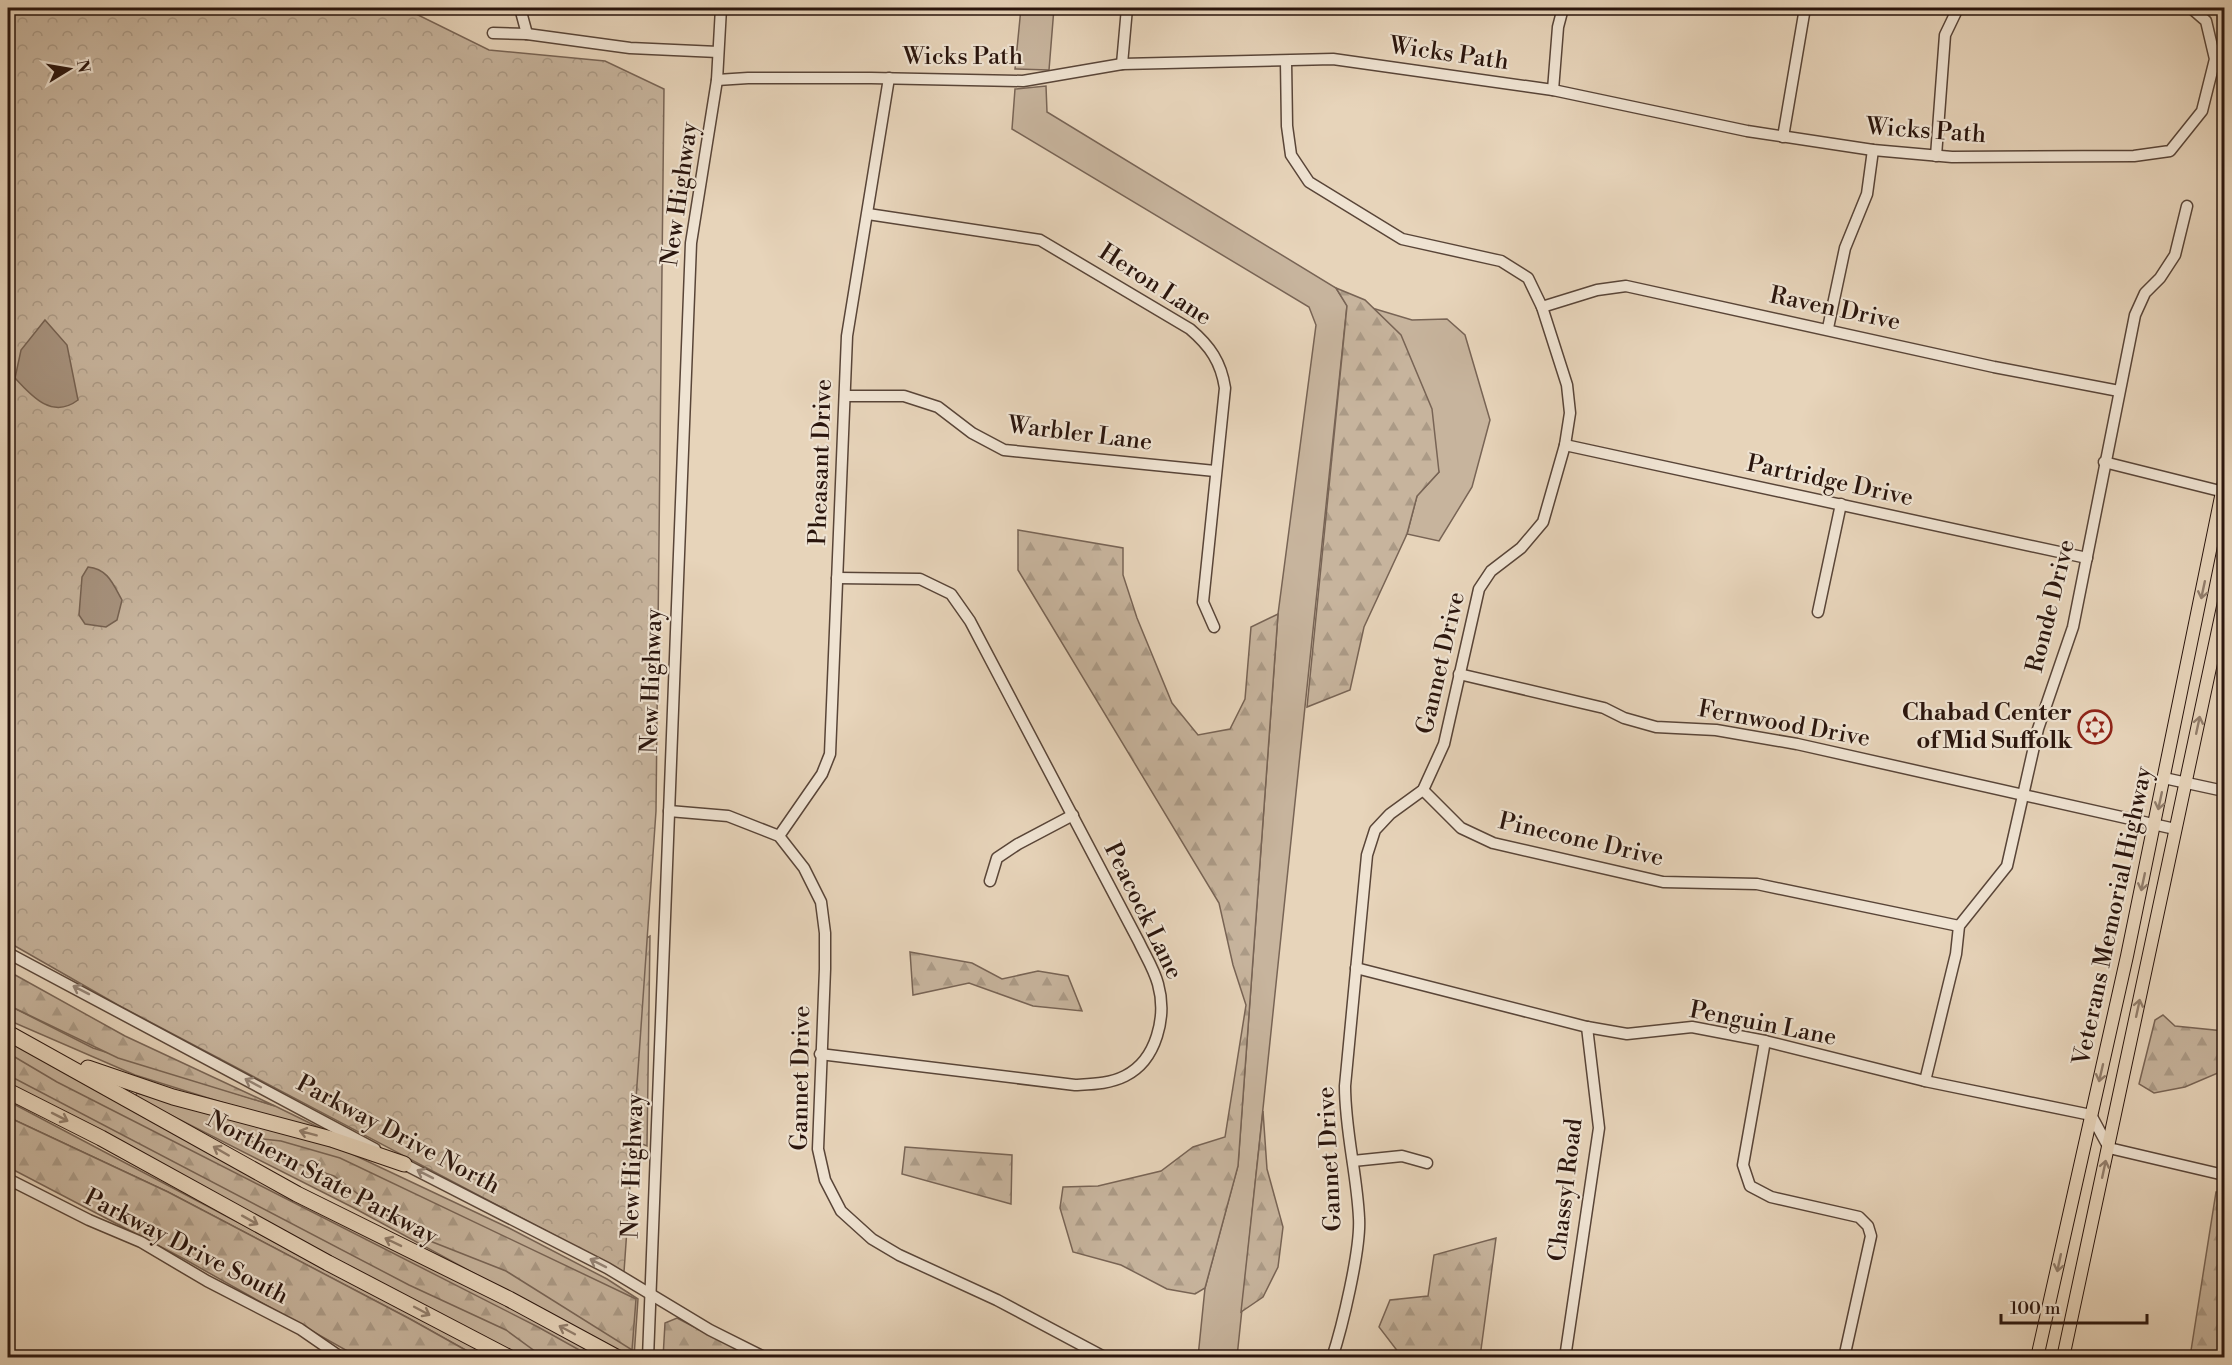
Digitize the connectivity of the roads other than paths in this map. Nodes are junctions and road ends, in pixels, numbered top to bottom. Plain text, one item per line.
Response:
1 (721, 8) edge
2 (1127, 8) edge
3 (1563, 8) edge
4 (1805, 8) edge
5 (1958, 8) edge
6 (2191, 8) edge
7 (521, 10) edge
8 (494, 33) dead end
9 (527, 34) junction
10 (718, 52) junction
11 (1286, 61) junction
12 (1122, 64) junction
13 (889, 78) junction
14 (717, 80) junction
15 (1553, 90) junction
16 (1783, 137) junction
17 (1873, 150) junction
18 (1936, 156) junction
19 (2187, 206) dead end
20 (867, 214) junction
21 (1542, 307) junction
22 (1828, 328) junction
23 (2119, 391) junction
24 (845, 396) junction
25 (1565, 445) junction
26 (2104, 462) junction
27 (1215, 471) junction
28 (2224, 488) edge
29 (1841, 504) junction
30 (2087, 558) junction
31 (837, 578) junction
32 (2224, 602) edge
33 (1818, 612) dead end
34 (1214, 627) dead end
35 (1459, 674) junction
36 (2164, 778) junction
37 (2186, 782) junction
38 (1423, 790) junction
39 (2224, 791) edge
40 (2024, 794) junction
41 (669, 811) junction
42 (1072, 815) junction
43 (2155, 825) junction
44 (2175, 829) junction
45 (779, 836) junction
46 (990, 882) dead end
47 (1959, 926) junction
48 (8, 953) edge
49 (1356, 968) junction
50 (1587, 1027) junction
51 (8, 1033) edge
52 (1765, 1041) junction
53 (45, 1053) junction
54 (820, 1054) junction
55 (1925, 1081) junction
56 (8, 1091) edge
57 (2091, 1115) junction
58 (2109, 1148) junction
59 (1353, 1161) junction
60 (1427, 1163) dead end
61 (404, 1164) junction
62 (2224, 1175) edge
63 (8, 1179) edge
64 (649, 1292) junction
65 (342, 1358) edge
66 (510, 1358) edge
67 (618, 1358) edge
68 (648, 1358) edge
69 (766, 1358) edge
70 (1106, 1358) edge
71 (1332, 1358) edge
72 (1565, 1358) edge
73 (1844, 1358) edge
74 (2037, 1358) edge
75 (2063, 1358) edge

1 - 10 street, New Highway
2 - 12 street
3 - 15 street
4 - 16 street
5 - 18 street
6 - 18 street, Wicks Path
7 - 9 street
8 - 9 street
9 - 10 street
10 - 14 street, New Highway
11 - 12 street, Wicks Path
11 - 15 street, Wicks Path
11 - 21 street, Gannet Drive
12 - 13 street, Wicks Path
13 - 14 street, Wicks Path
13 - 20 street, Pheasant Drive
14 - 41 street, New Highway
15 - 16 street, Wicks Path
16 - 17 street, Wicks Path
17 - 18 street, Wicks Path
17 - 22 street
19 - 23 street, Ronde Drive
20 - 24 street, Pheasant Drive
20 - 27 street, Heron Lane
21 - 22 street, Raven Drive
21 - 25 street, Gannet Drive
22 - 23 street, Raven Drive
23 - 26 street, Ronde Drive
24 - 27 street, Warbler Lane
24 - 31 street, Pheasant Drive
25 - 29 street, Partridge Drive
25 - 35 street, Gannet Drive
26 - 28 street
26 - 30 street, Ronde Drive
27 - 34 street, Heron Lane
28 -> 36 main road, Veterans Memorial Highway
29 - 30 street, Partridge Drive
29 - 33 street
30 - 40 street, Ronde Drive
31 - 42 street, Peacock Lane
31 - 45 street, Pheasant Drive
37 -> 32 main road, Veterans Memorial Highway
35 - 38 street, Gannet Drive
35 - 40 street, Fernwood Drive
36 - 37 street
36 -> 43 main road, Veterans Memorial Highway
37 - 39 street
37 - 44 main road, Veterans Memorial Highway
38 - 47 street, Pinecone Drive
38 - 49 street, Gannet Drive
40 - 43 street, Fernwood Drive
40 - 47 street, Ronde Drive
41 - 45 street
41 - 64 street, New Highway
42 - 46 street
42 - 54 street, Peacock Lane
43 - 44 street, Fernwood Drive
43 -> 57 main road, Veterans Memorial Highway
58 -> 44 main road, Veterans Memorial Highway
45 - 54 street, Gannet Drive
47 - 55 street
61 -> 48 street, Parkway Drive North
49 - 50 street, Penguin Lane
49 - 59 street, Gannet Drive
50 - 52 street, Penguin Lane
50 - 72 street, Chassyl Road
51 - 53 highway, Northern State Parkway
52 - 55 street, Penguin Lane
52 - 73 street
61 -> 53 highway
67 -> 53 highway, Northern State Parkway
54 - 70 street, Gannet Drive
55 - 57 street, Penguin Lane
56 -> 66 highway
57 - 58 street
57 -> 74 main road, Veterans Memorial Highway
58 - 62 street
75 -> 58 main road, Veterans Memorial Highway
59 - 60 street
59 - 71 street, Gannet Drive
64 -> 61 street, Parkway Drive North
63 - 65 street, Parkway Drive South
64 - 68 street, New Highway
64 - 69 street, Parkway Drive North

